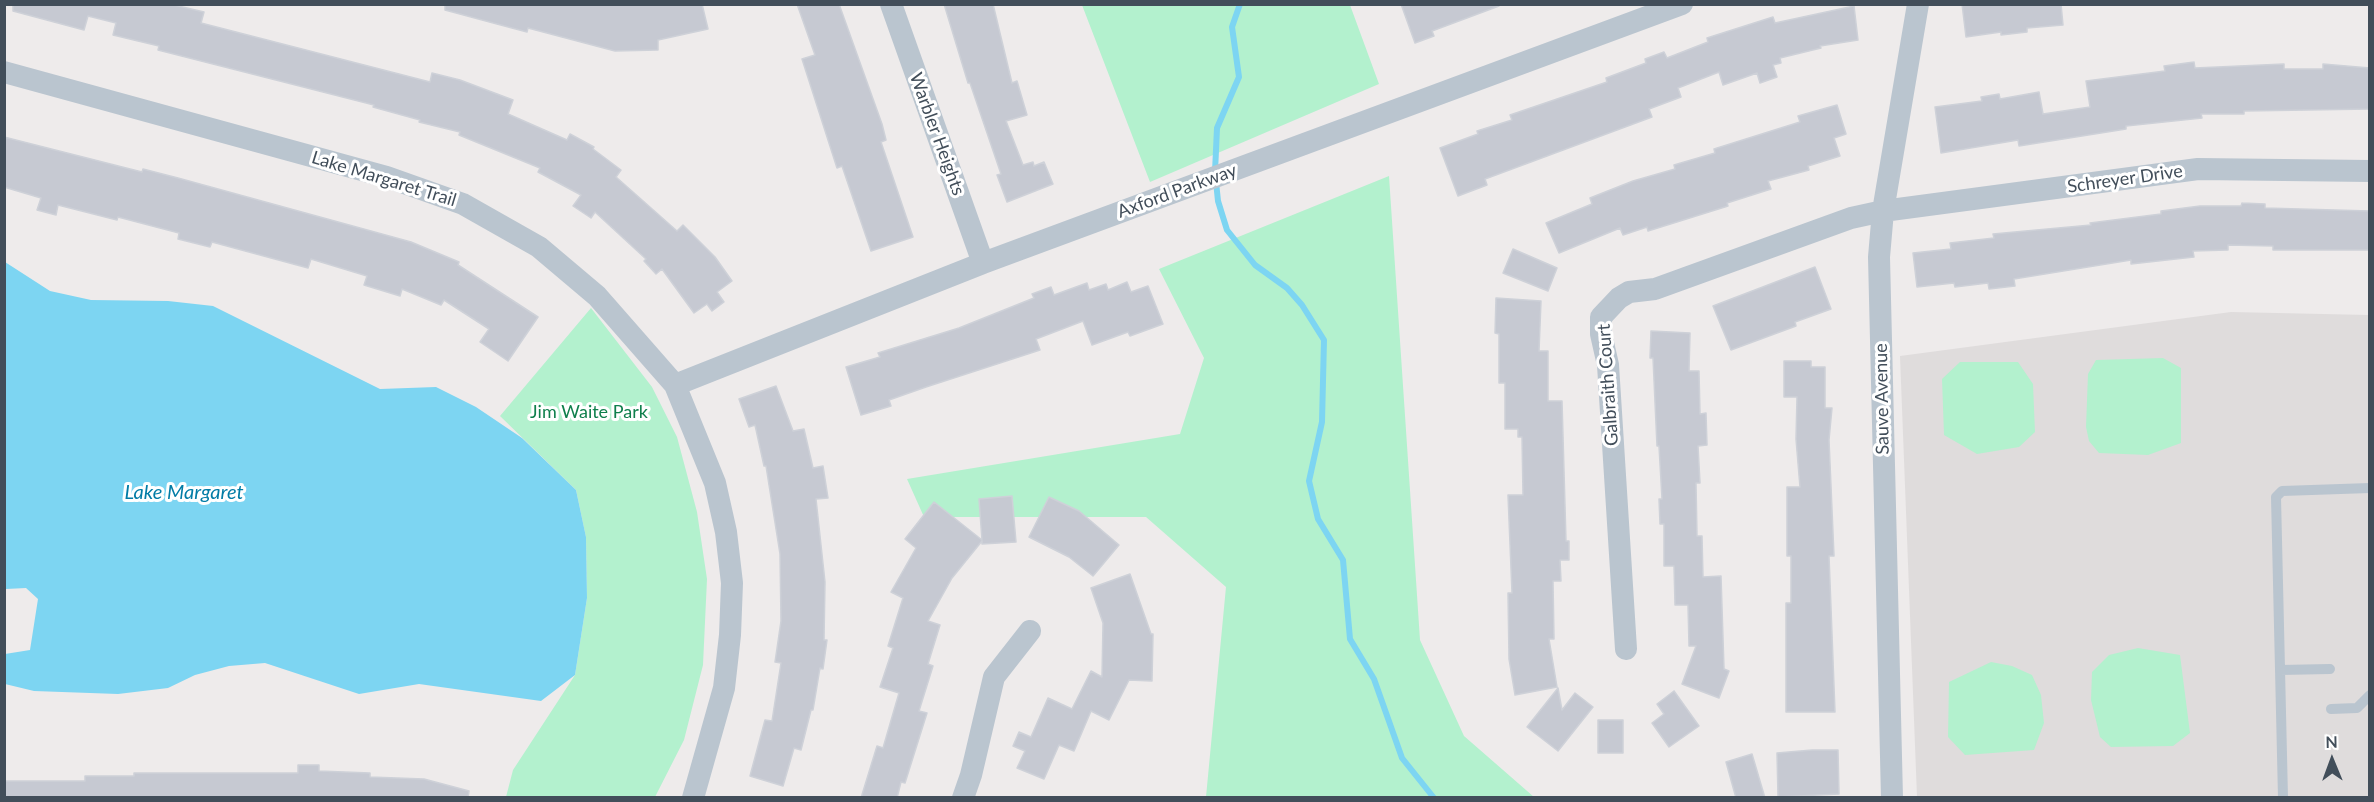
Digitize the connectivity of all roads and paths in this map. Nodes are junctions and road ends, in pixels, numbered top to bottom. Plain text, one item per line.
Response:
1 (891, 4) edge
2 (1682, 4) edge
3 (1918, 4) edge
4 (4, 72) edge
5 (2370, 171) edge
6 (1883, 212) junction
7 (983, 263) junction
8 (675, 385) junction
9 (2370, 488) edge
10 (1030, 631) dead end
11 (1626, 649) dead end
12 (2330, 669) dead end
13 (2280, 670) junction
14 (2370, 695) edge
15 (2331, 709) dead end
16 (693, 798) edge
17 (963, 798) edge
18 (1892, 798) edge
19 (2283, 798) edge

1 - 7 street, Warbler Heights
2 - 7 street, Axford Parkway
3 - 6 street, Sauve Avenue
4 - 8 street, Lake Margaret Trail
5 - 6 street, Schreyer Drive
6 - 11 street, Galbraith Court
6 - 18 street, Sauve Avenue
7 - 8 street, Axford Parkway
8 - 16 street, Lake Margaret Trail
9 - 13 lane
10 - 17 street
12 - 13 lane
13 - 19 lane
14 - 15 lane

